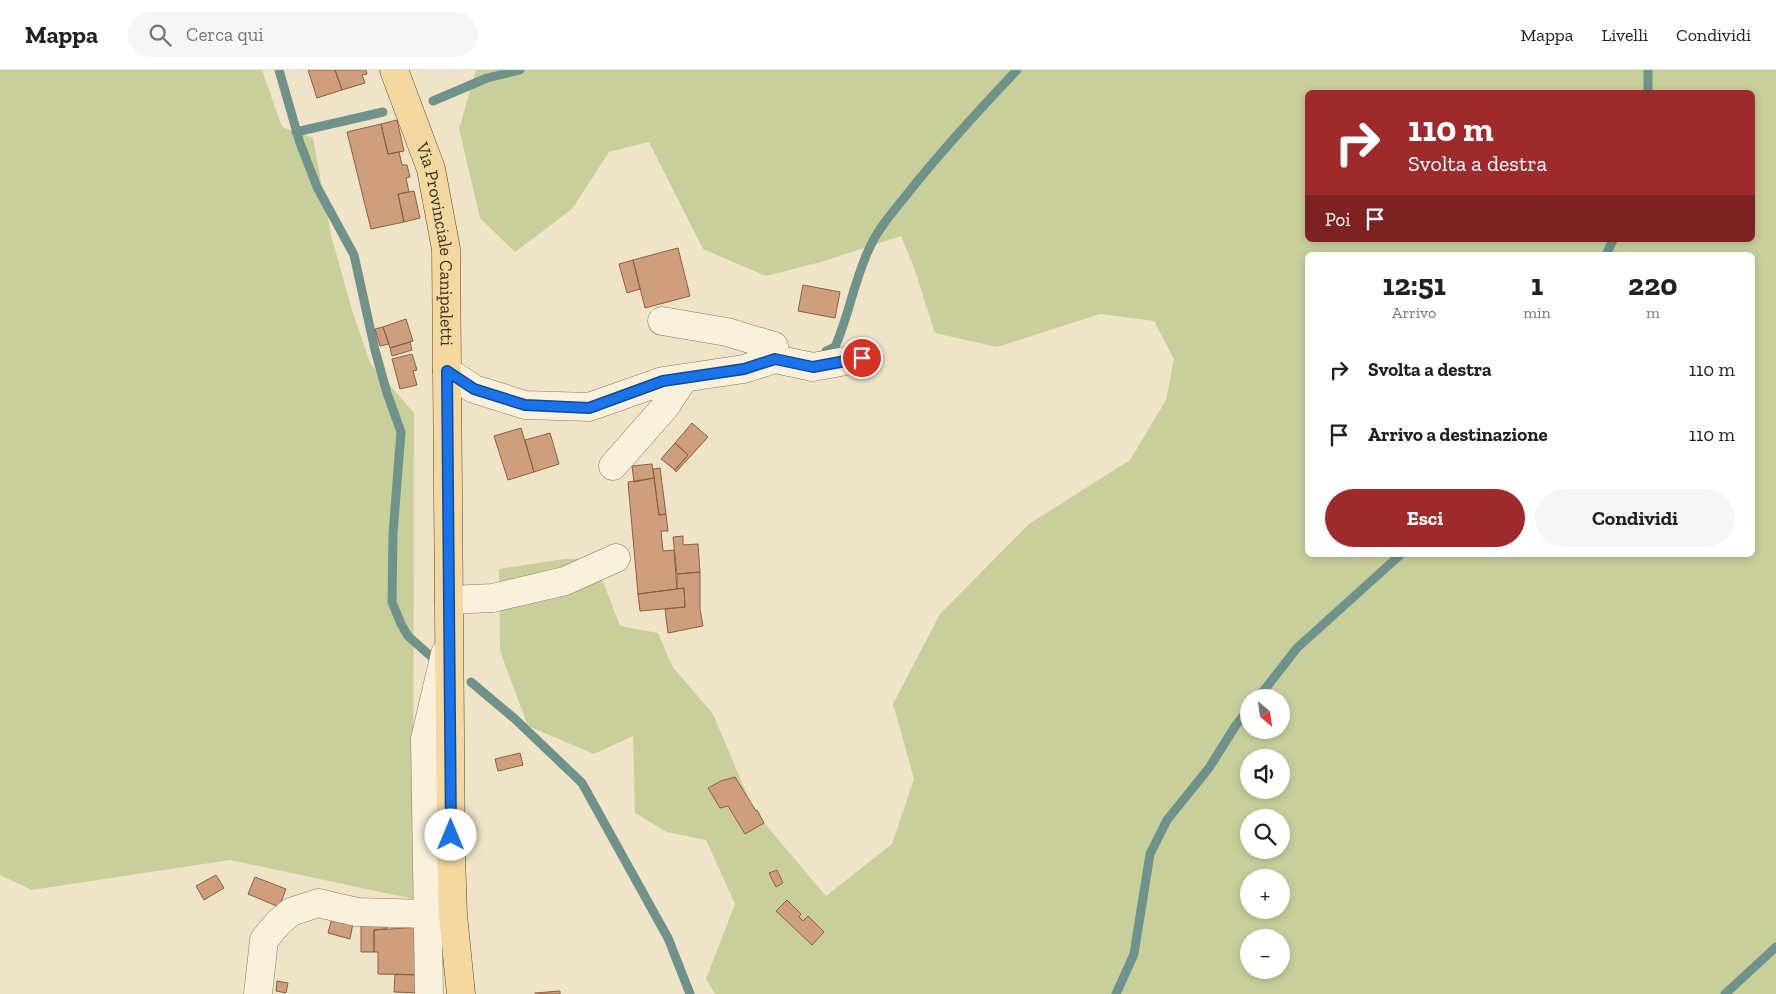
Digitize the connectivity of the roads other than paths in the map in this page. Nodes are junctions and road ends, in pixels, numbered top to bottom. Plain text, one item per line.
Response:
1 (394, 70) edge
2 (662, 321) dead end
3 (862, 358) dead end
4 (775, 359) junction
5 (447, 371) junction
6 (684, 378) junction
7 (613, 466) dead end
8 (616, 558) dead end
9 (449, 600) junction
10 (449, 638) junction
11 (428, 914) junction
12 (258, 994) edge
13 (429, 994) edge
14 (461, 994) edge

1 - 5 main road, Via Provinciale Canipaletti
2 - 4 street
3 - 4 street
4 - 6 street
5 - 6 street
5 - 9 main road, Via Provinciale Canipaletti
6 - 7 street
8 - 9 street
9 - 10 main road, Via Provinciale Canipaletti
10 - 11 street
10 - 14 main road, Via Provinciale Canipaletti
11 - 12 street
11 - 13 street

